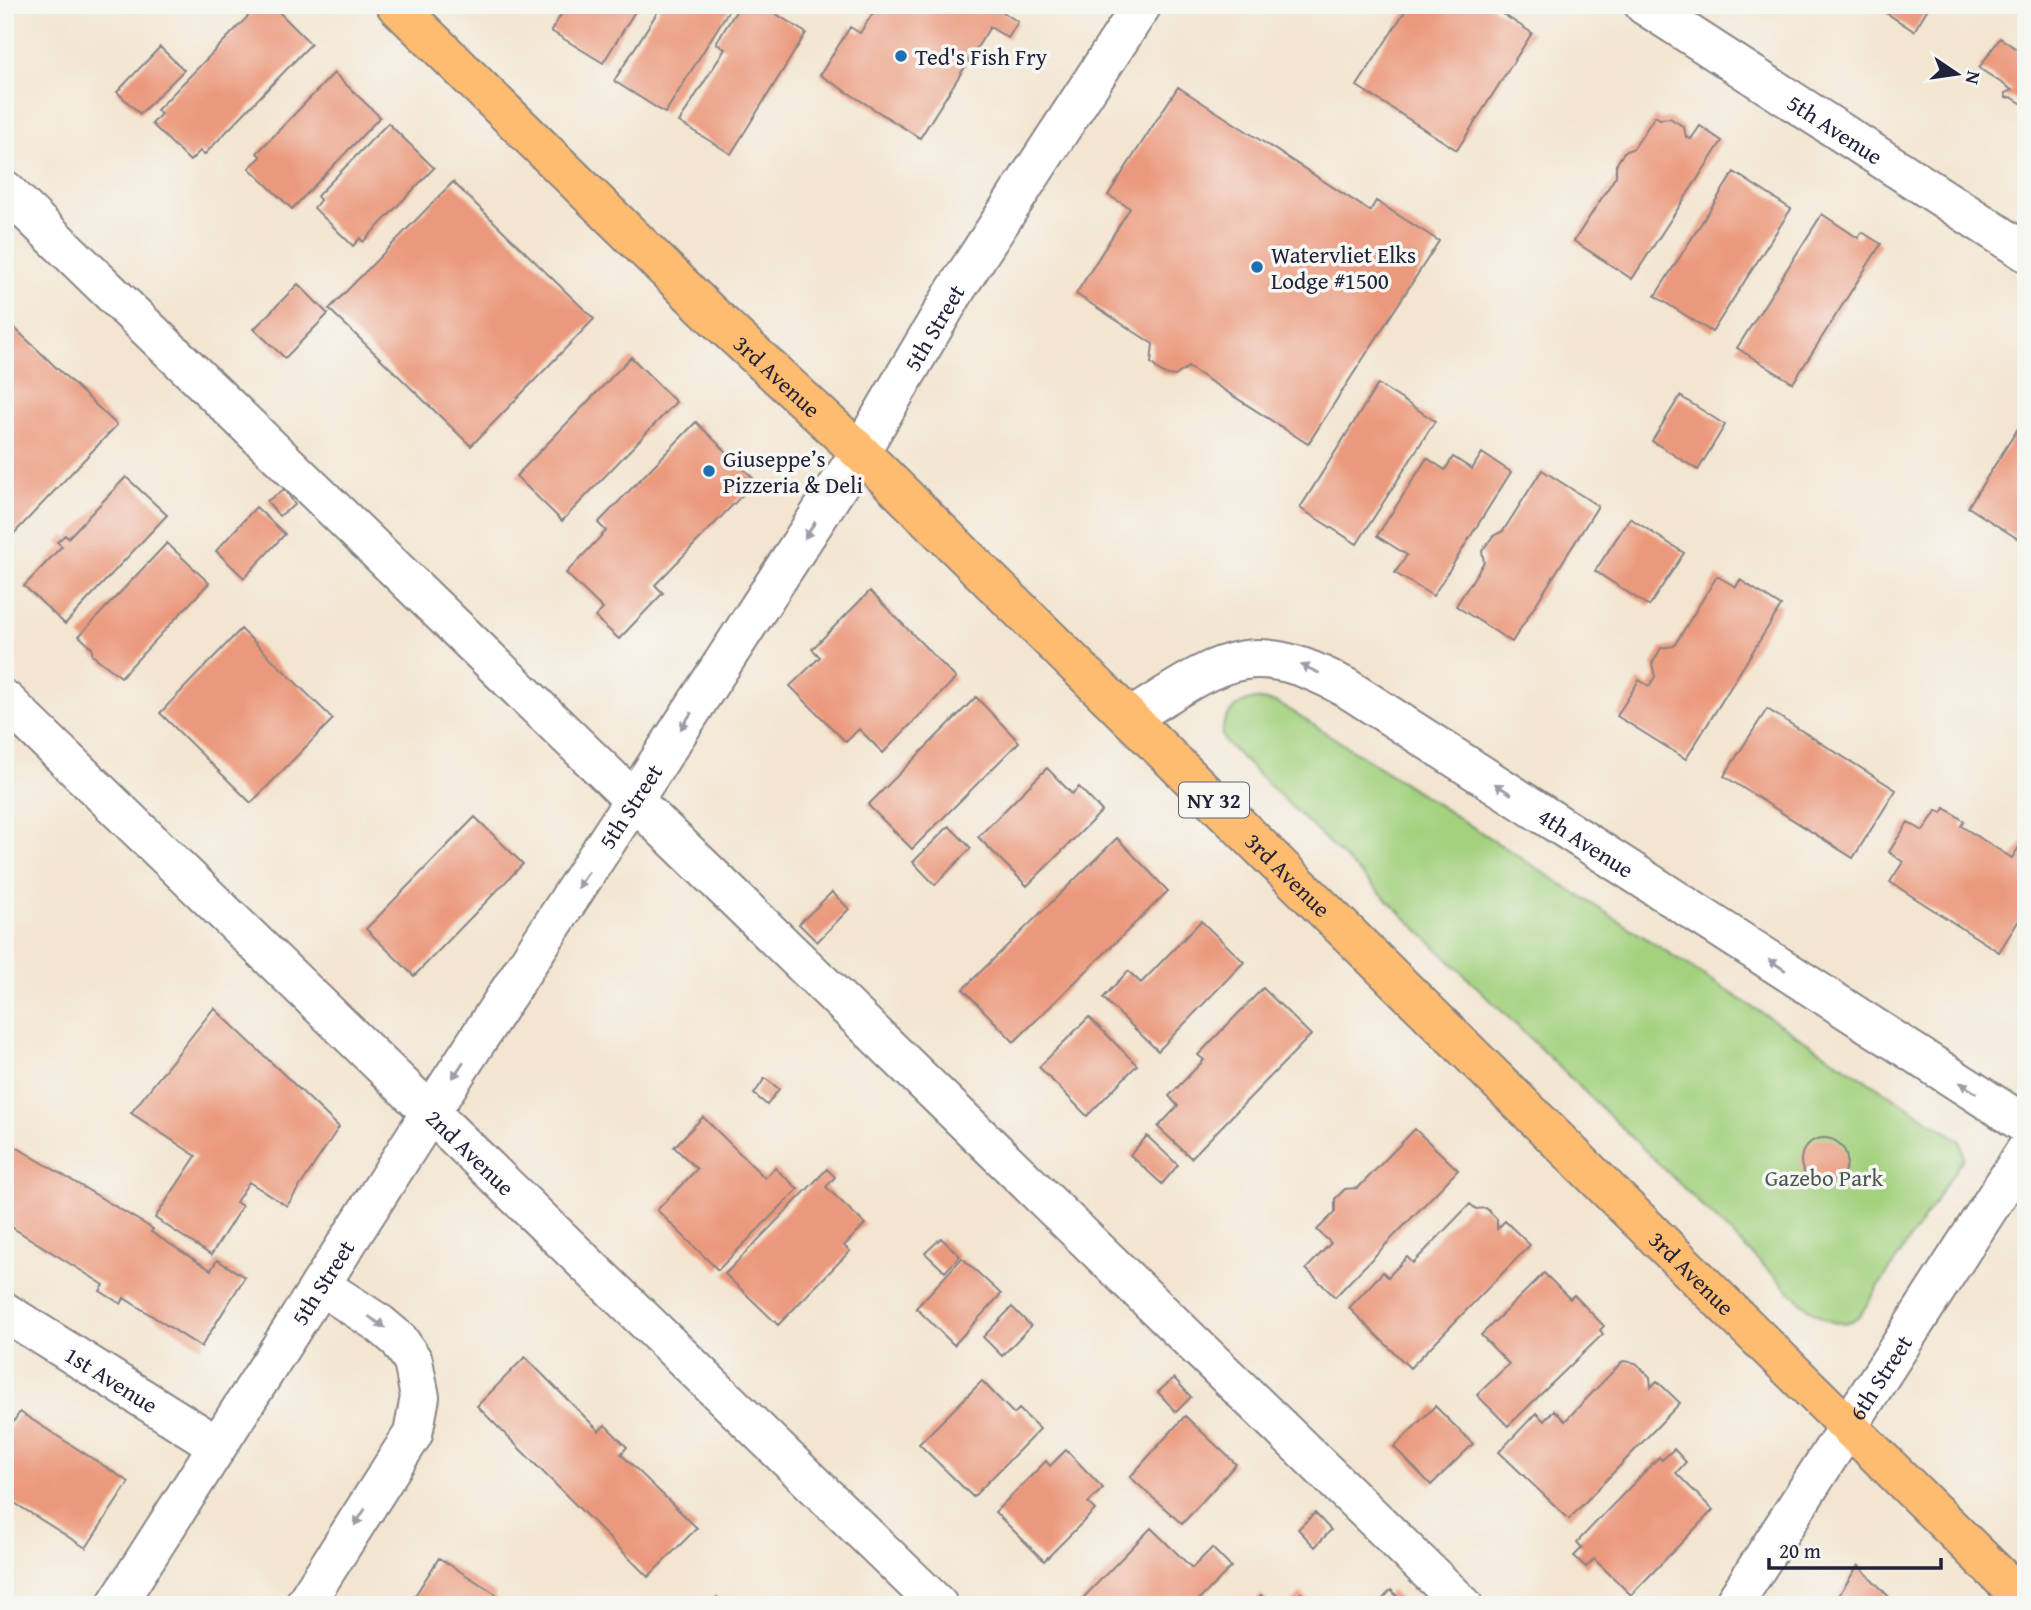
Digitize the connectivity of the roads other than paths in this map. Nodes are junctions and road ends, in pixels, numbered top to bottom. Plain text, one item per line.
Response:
1 (396, 5) edge
2 (1142, 5) edge
3 (1644, 5) edge
4 (5, 190) edge
5 (2026, 252) edge
6 (860, 452) junction
7 (5, 700) edge
8 (1130, 718) junction
9 (634, 803) junction
10 (430, 1112) junction
11 (2026, 1125) edge
12 (2026, 1150) edge
13 (320, 1285) junction
14 (5, 1312) edge
15 (1848, 1425) junction
16 (217, 1445) junction
17 (2026, 1602) edge
18 (116, 1605) edge
19 (304, 1605) edge
20 (938, 1605) edge
21 (1463, 1605) edge
22 (1733, 1605) edge

1 - 6 main road, 3rd Avenue / NY 32
2 - 6 street, 5th Street
3 - 5 street, 5th Avenue
4 - 9 street
6 - 8 main road, 3rd Avenue / NY 32
6 -> 9 street, 5th Street
7 - 10 street, 2nd Avenue
11 -> 8 street, 4th Avenue
8 - 15 main road, 3rd Avenue / NY 32
9 -> 10 street, 5th Street
9 - 21 street
10 - 13 street, 5th Street
10 - 20 street, 2nd Avenue
12 - 15 street, 6th Street
13 - 16 street, 5th Street
13 -> 19 street
14 - 16 street, 1st Avenue
15 - 17 main road, 3rd Avenue / NY 32
15 - 22 street, 6th Street
16 - 18 street, 5th Street

